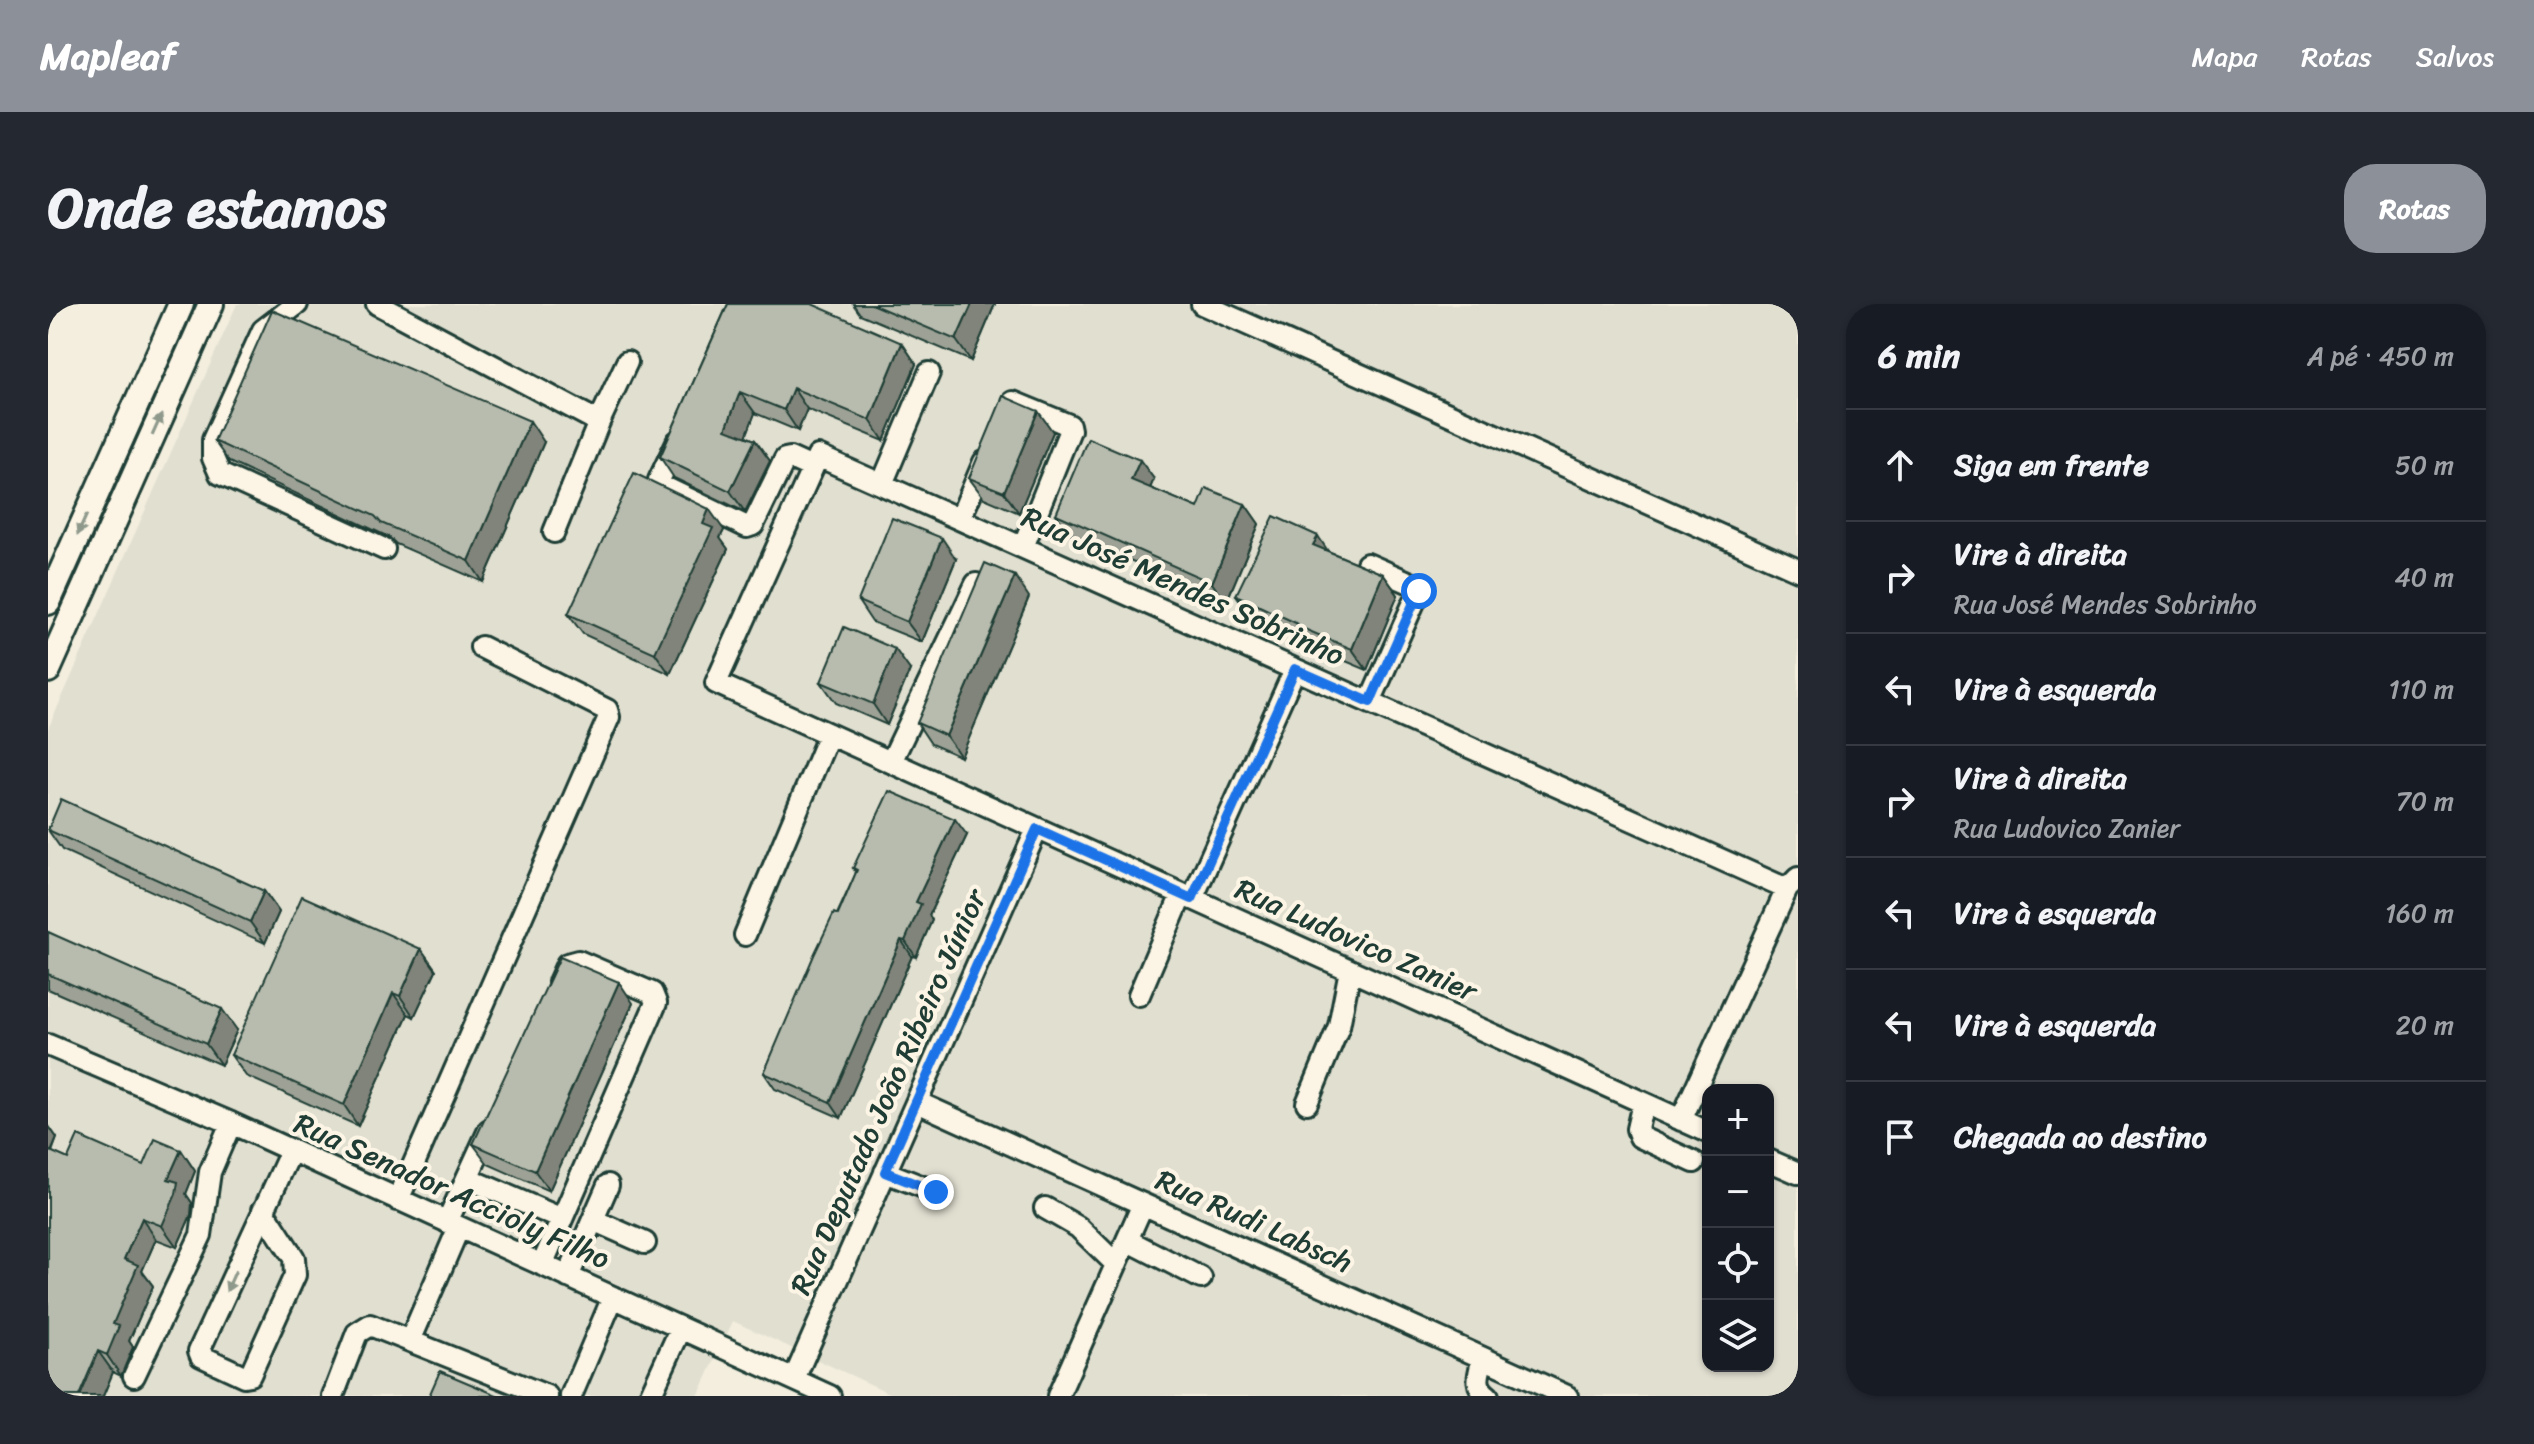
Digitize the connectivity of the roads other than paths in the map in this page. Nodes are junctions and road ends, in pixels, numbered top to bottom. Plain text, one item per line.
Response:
1 (181, 304) edge
2 (211, 304) edge
3 (297, 304) edge
4 (377, 304) edge
5 (1202, 304) edge
6 (627, 362) dead end
7 (929, 373) dead end
8 (1002, 419) edge
9 (599, 422) junction
10 (684, 426) edge
11 (991, 446) edge
12 (114, 454) junction
13 (815, 462) junction
14 (140, 465) junction
15 (882, 484) junction
16 (100, 485) junction
17 (126, 496) junction
18 (960, 519) junction
19 (554, 532) dead end
20 (1023, 547) junction
21 (384, 549) dead end
22 (1367, 564) edge
23 (1798, 570) edge
24 (976, 584) edge
25 (48, 602) edge
26 (481, 647) dead end
27 (1295, 669) junction
28 (48, 670) edge
29 (1370, 702) junction
30 (829, 734) junction
31 (891, 762) junction
32 (1037, 829) junction
33 (1793, 883) edge
34 (1187, 896) junction
35 (745, 935) dead end
36 (1350, 970) junction
37 (1139, 995) dead end
38 (547, 1007) edge
39 (48, 1045) edge
40 (917, 1102) junction
41 (1307, 1103) dead end
42 (1643, 1103) junction
43 (501, 1107) edge
44 (1681, 1120) junction
45 (231, 1123) junction
46 (1702, 1129) edge
47 (291, 1151) junction
48 (1694, 1162) dead end
49 (1774, 1163) edge
50 (885, 1172) junction
51 (1798, 1173) edge
52 (467, 1178) junction
53 (608, 1185) dead end
54 (936, 1192) dead end
55 (398, 1200) junction
56 (1143, 1204) junction
57 (1045, 1208) dead end
58 (263, 1210) junction
59 (562, 1219) junction
60 (593, 1220) junction
61 (453, 1224) junction
62 (1127, 1240) junction
63 (645, 1243) dead end
64 (1116, 1264) junction
65 (542, 1265) junction
66 (568, 1277) junction
67 (1201, 1278) dead end
68 (613, 1297) junction
69 (681, 1328) junction
70 (410, 1341) junction
71 (1483, 1358) junction
72 (134, 1376) dead end
73 (794, 1379) junction
74 (333, 1396) edge
75 (547, 1396) edge
76 (571, 1396) edge
77 (650, 1396) edge
78 (830, 1396) edge
79 (1058, 1396) edge
80 (1488, 1396) edge
81 (1567, 1396) edge

1 - 12 main road
14 -> 2 main road
3 - 21 street
4 - 9 street
5 - 23 street
6 - 9 street
7 - 15 street
8 - 20 street
9 - 19 street
10 - 13 street
11 - 18 street
12 - 14 main road
12 - 16 main road
13 - 15 street, Rua José Mendes Sobrinho
13 - 30 street, Rua Ludovico Zanier
14 - 17 main road
15 - 18 street, Rua José Mendes Sobrinho
16 - 17 main road
16 -> 25 main road
17 - 28 main road
18 - 20 street, Rua José Mendes Sobrinho
20 - 27 street, Rua José Mendes Sobrinho
22 - 29 street
24 - 31 street
26 - 55 street
27 - 29 street, Rua José Mendes Sobrinho
27 - 34 street
29 - 33 street, Rua José Mendes Sobrinho
30 - 31 street, Rua Ludovico Zanier
30 - 35 street
31 - 32 street, Rua Ludovico Zanier
32 - 34 street, Rua Ludovico Zanier
32 - 40 street, Rua Deputado João Ribeiro Júnior
33 - 44 street
34 - 36 street, Rua Ludovico Zanier
34 - 37 street
36 - 41 street
36 - 42 street, Rua Ludovico Zanier
38 - 59 street
39 - 45 street, Rua Senador Accioly Filho
40 - 50 street, Rua Deputado João Ribeiro Júnior
40 - 56 street, Rua Rudi Labsch
42 - 44 street, Rua Ludovico Zanier
42 - 48 street
43 - 52 street
44 - 46 street, Rua Ludovico Zanier
45 - 47 street, Rua Senador Accioly Filho
45 - 72 street
47 - 55 street, Rua Senador Accioly Filho
47 - 58 street
49 - 51 street
50 - 54 street
50 - 73 street, Rua Deputado João Ribeiro Júnior
52 - 59 street
52 - 61 street
53 - 60 street
55 - 61 street, Rua Senador Accioly Filho
56 - 62 street
56 - 71 street, Rua Rudi Labsch
57 - 64 street
58 -> 58 street
59 - 65 street
60 - 63 street
60 - 66 street
61 - 65 street, Rua Senador Accioly Filho
61 - 70 street
62 - 64 street
62 - 67 street
64 - 79 street
65 - 66 street, Rua Senador Accioly Filho
66 - 68 street, Rua Senador Accioly Filho
68 - 69 street, Rua Senador Accioly Filho
68 - 76 street
69 - 73 street, Rua Senador Accioly Filho
69 - 77 street
70 - 74 street
70 - 75 street
71 - 80 street
71 - 81 street, Rua Rudi Labsch
73 - 78 street, Rua Senador Accioly Filho

